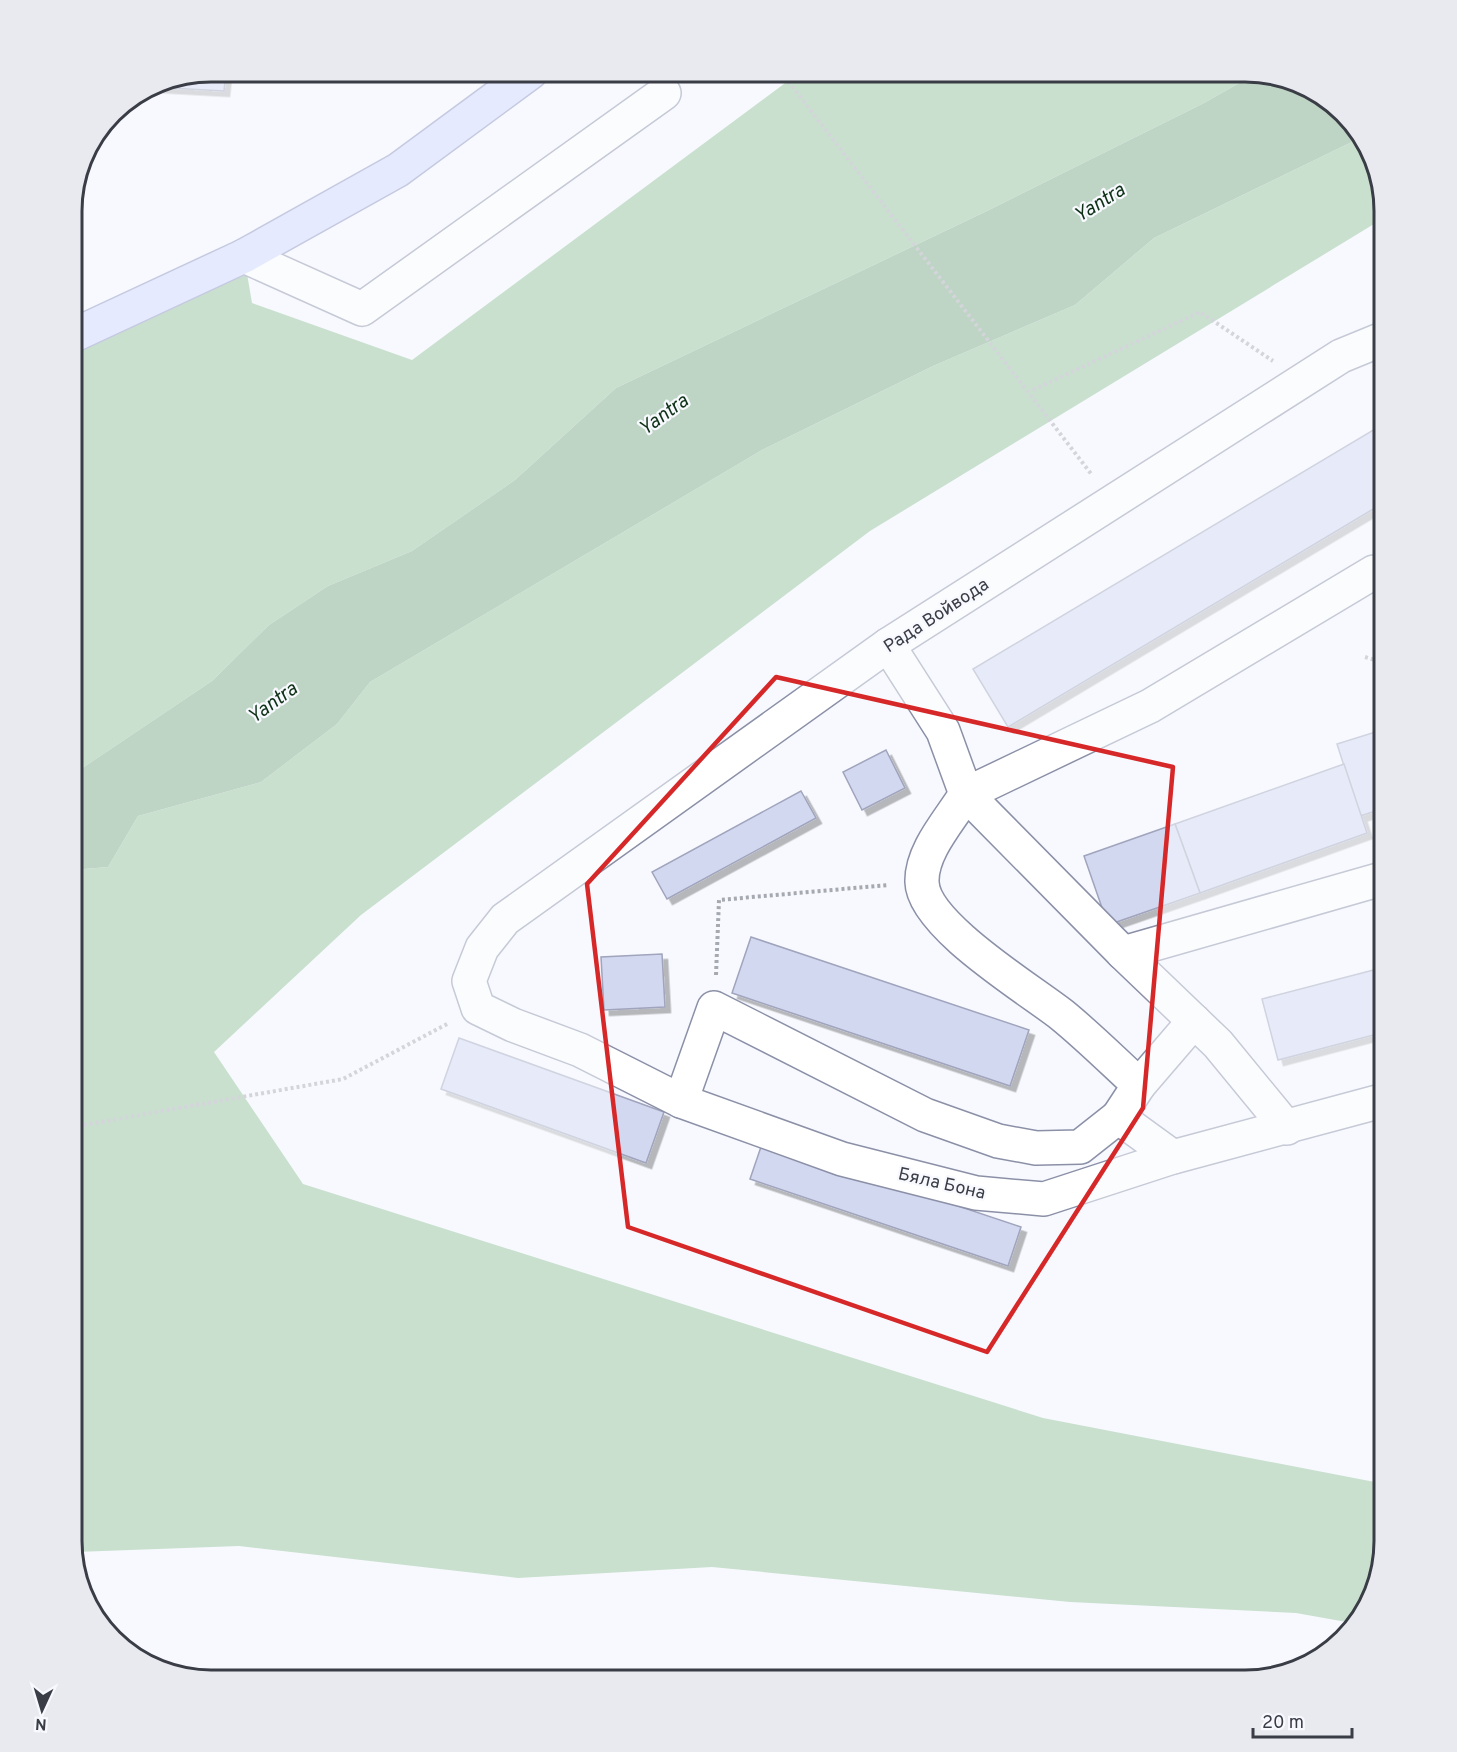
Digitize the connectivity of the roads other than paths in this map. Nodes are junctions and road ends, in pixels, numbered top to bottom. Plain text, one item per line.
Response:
1 (516, 83) edge
2 (664, 93) dead end
3 (244, 256) junction
4 (83, 331) edge
5 (1374, 342) edge
6 (1374, 572) dead end
7 (888, 645) junction
8 (966, 794) junction
9 (1374, 881) edge
10 (1123, 953) junction
11 (478, 1008) joint
12 (1194, 1021) junction
13 (1139, 1085) junction
14 (681, 1101) junction
15 (1374, 1103) edge
16 (1118, 1117) junction
17 (1287, 1128) junction
18 (1173, 1157) junction

1 - 3 main road
2 - 3 street
3 - 4 main road
5 - 7 street, Рада Войвода
6 - 8 street
7 - 8 street
7 - 11 street, Рада Войвода
8 - 10 street
8 - 13 street
9 - 10 street
10 - 12 street
11 - 14 street, Бяла Бона
12 - 13 street
12 - 17 street
13 - 16 street
14 - 16 street
14 - 18 street, Бяла Бона
15 - 17 street, Бяла Бона
16 - 18 street
17 - 18 street, Бяла Бона

